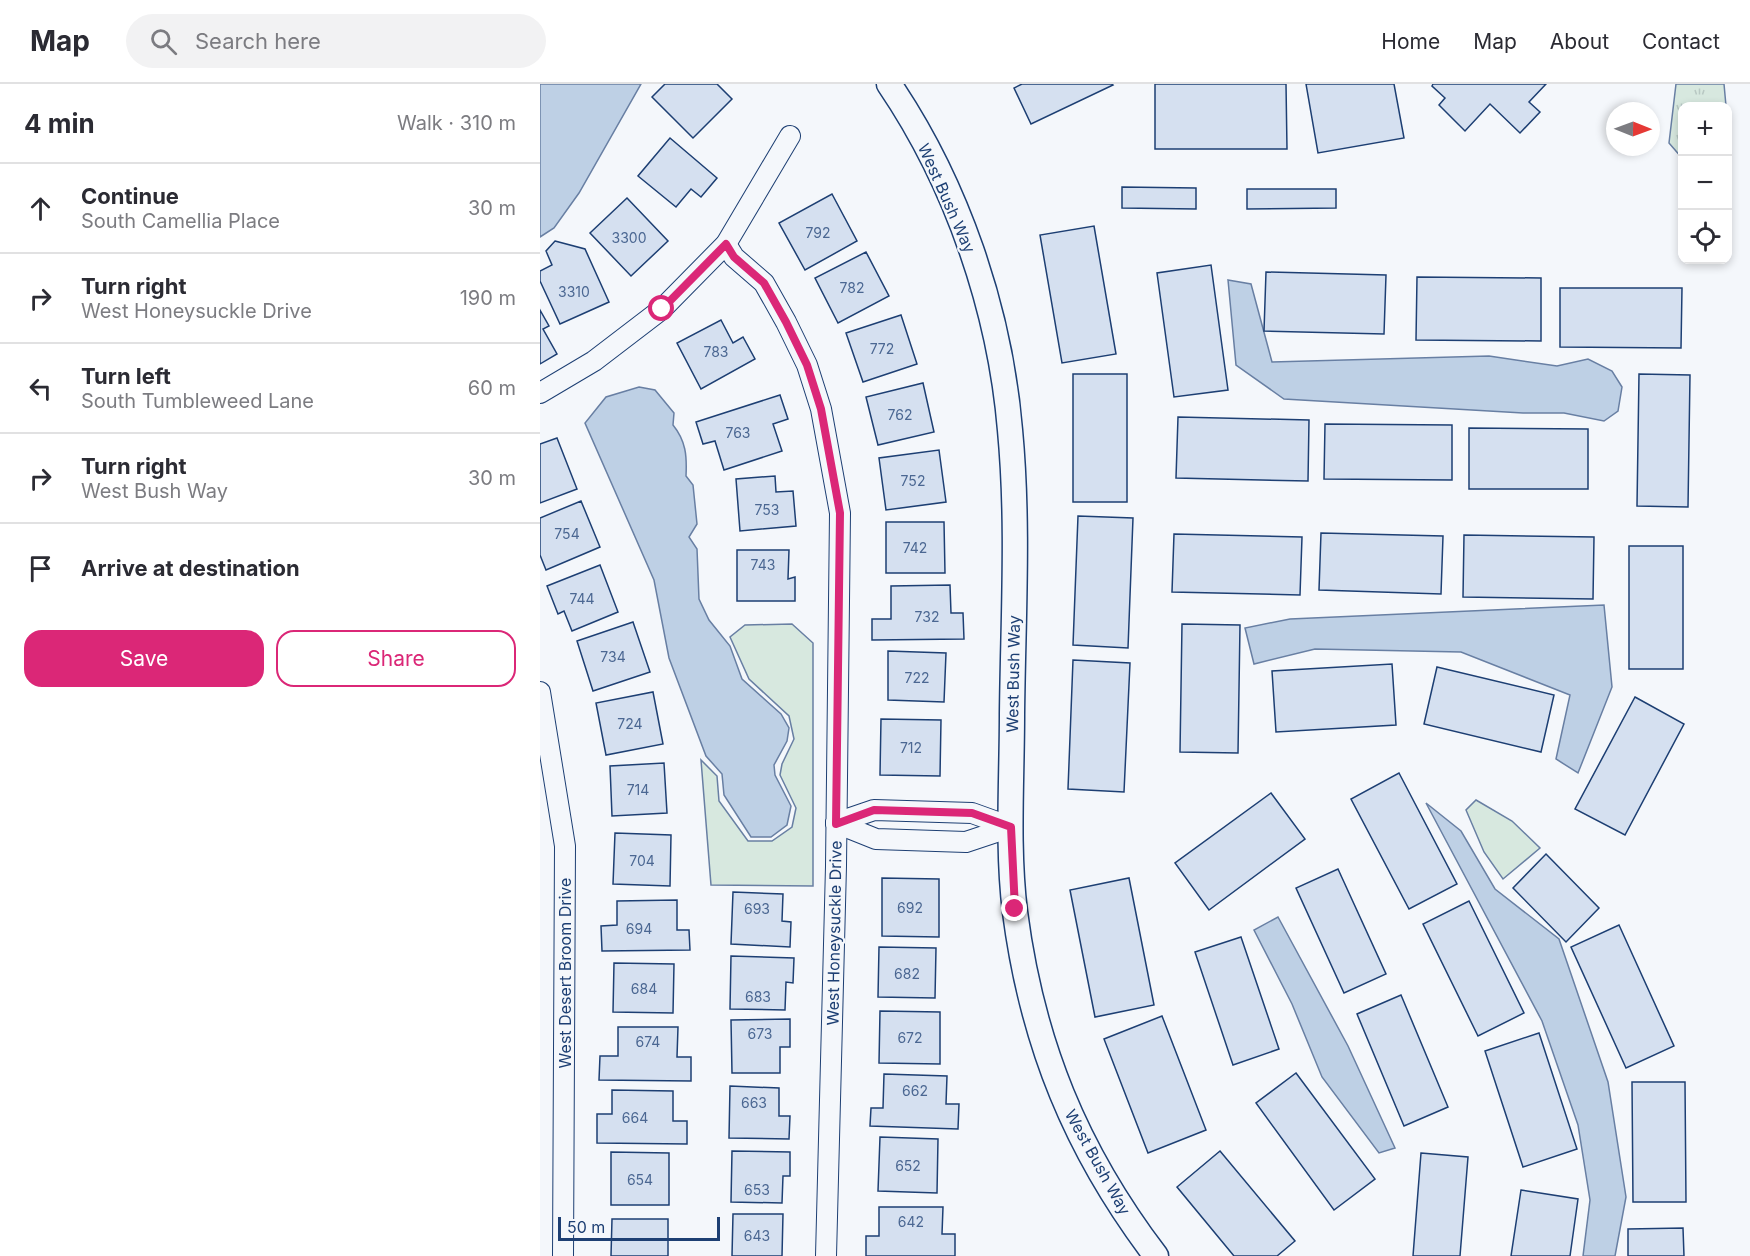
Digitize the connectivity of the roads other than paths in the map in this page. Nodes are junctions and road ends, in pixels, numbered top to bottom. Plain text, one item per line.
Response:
1 (889, 84) edge
2 (790, 136) dead end
3 (726, 244) junction
4 (540, 393) edge
5 (540, 692) edge
6 (836, 824) junction
7 (1011, 827) junction
8 (563, 1256) edge
9 (826, 1256) edge
10 (1156, 1256) edge

1 - 7 street, West Bush Way
2 - 3 street
3 - 4 street
3 - 6 street, West Honeysuckle Drive
5 - 8 street, West Desert Broom Drive
6 - 7 street
6 - 7 street
6 - 9 street, West Honeysuckle Drive
7 - 10 street, West Bush Way

